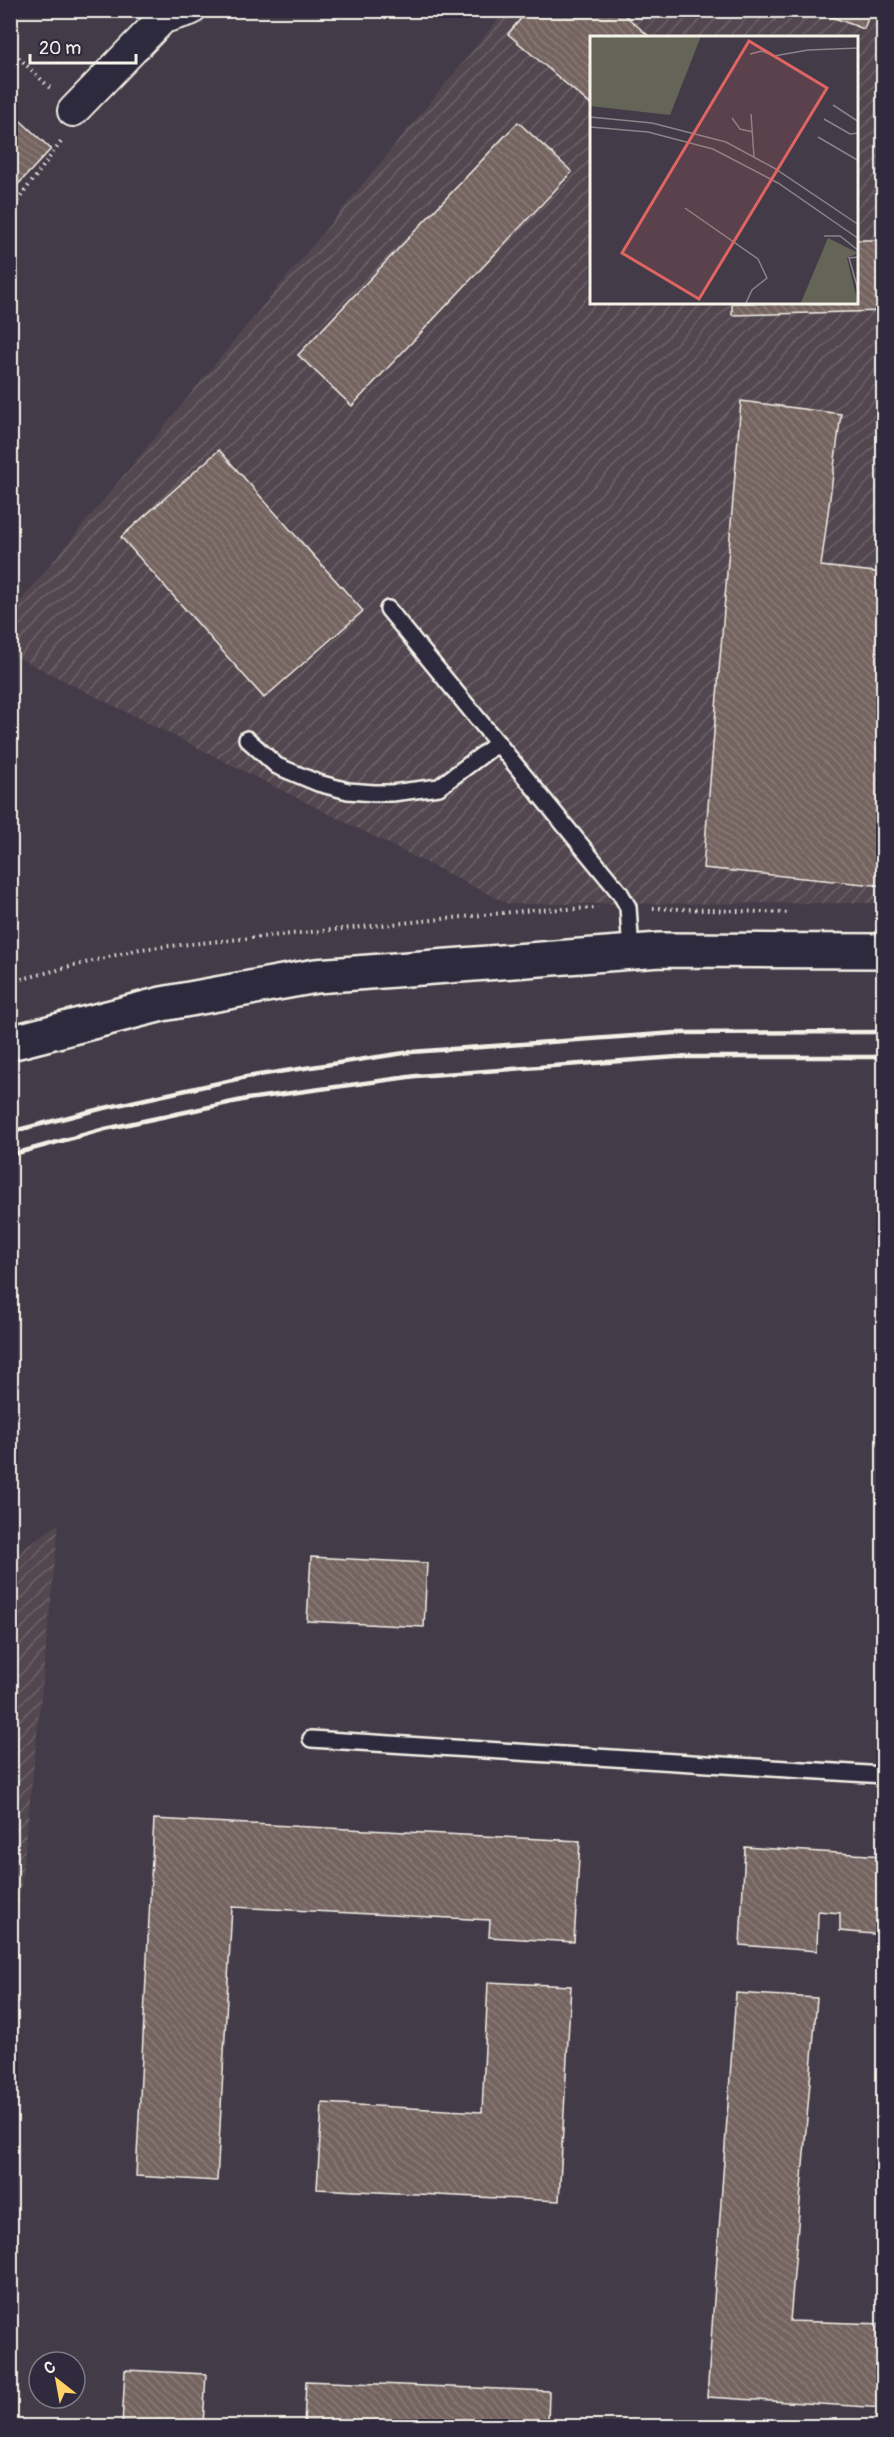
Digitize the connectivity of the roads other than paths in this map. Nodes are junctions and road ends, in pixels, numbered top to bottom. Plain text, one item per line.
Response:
1 (190, 10) edge
2 (73, 111) road end
3 (388, 609) dead end
4 (247, 739) dead end
5 (498, 743) junction
6 (884, 951) edge
7 (631, 952) junction
8 (10, 1043) edge
9 (312, 1739) dead end
10 (884, 1775) edge

1 - 2 street
3 - 5 lane
4 - 5 lane
5 - 7 lane
6 - 7 main road
7 - 8 main road
9 - 10 lane

